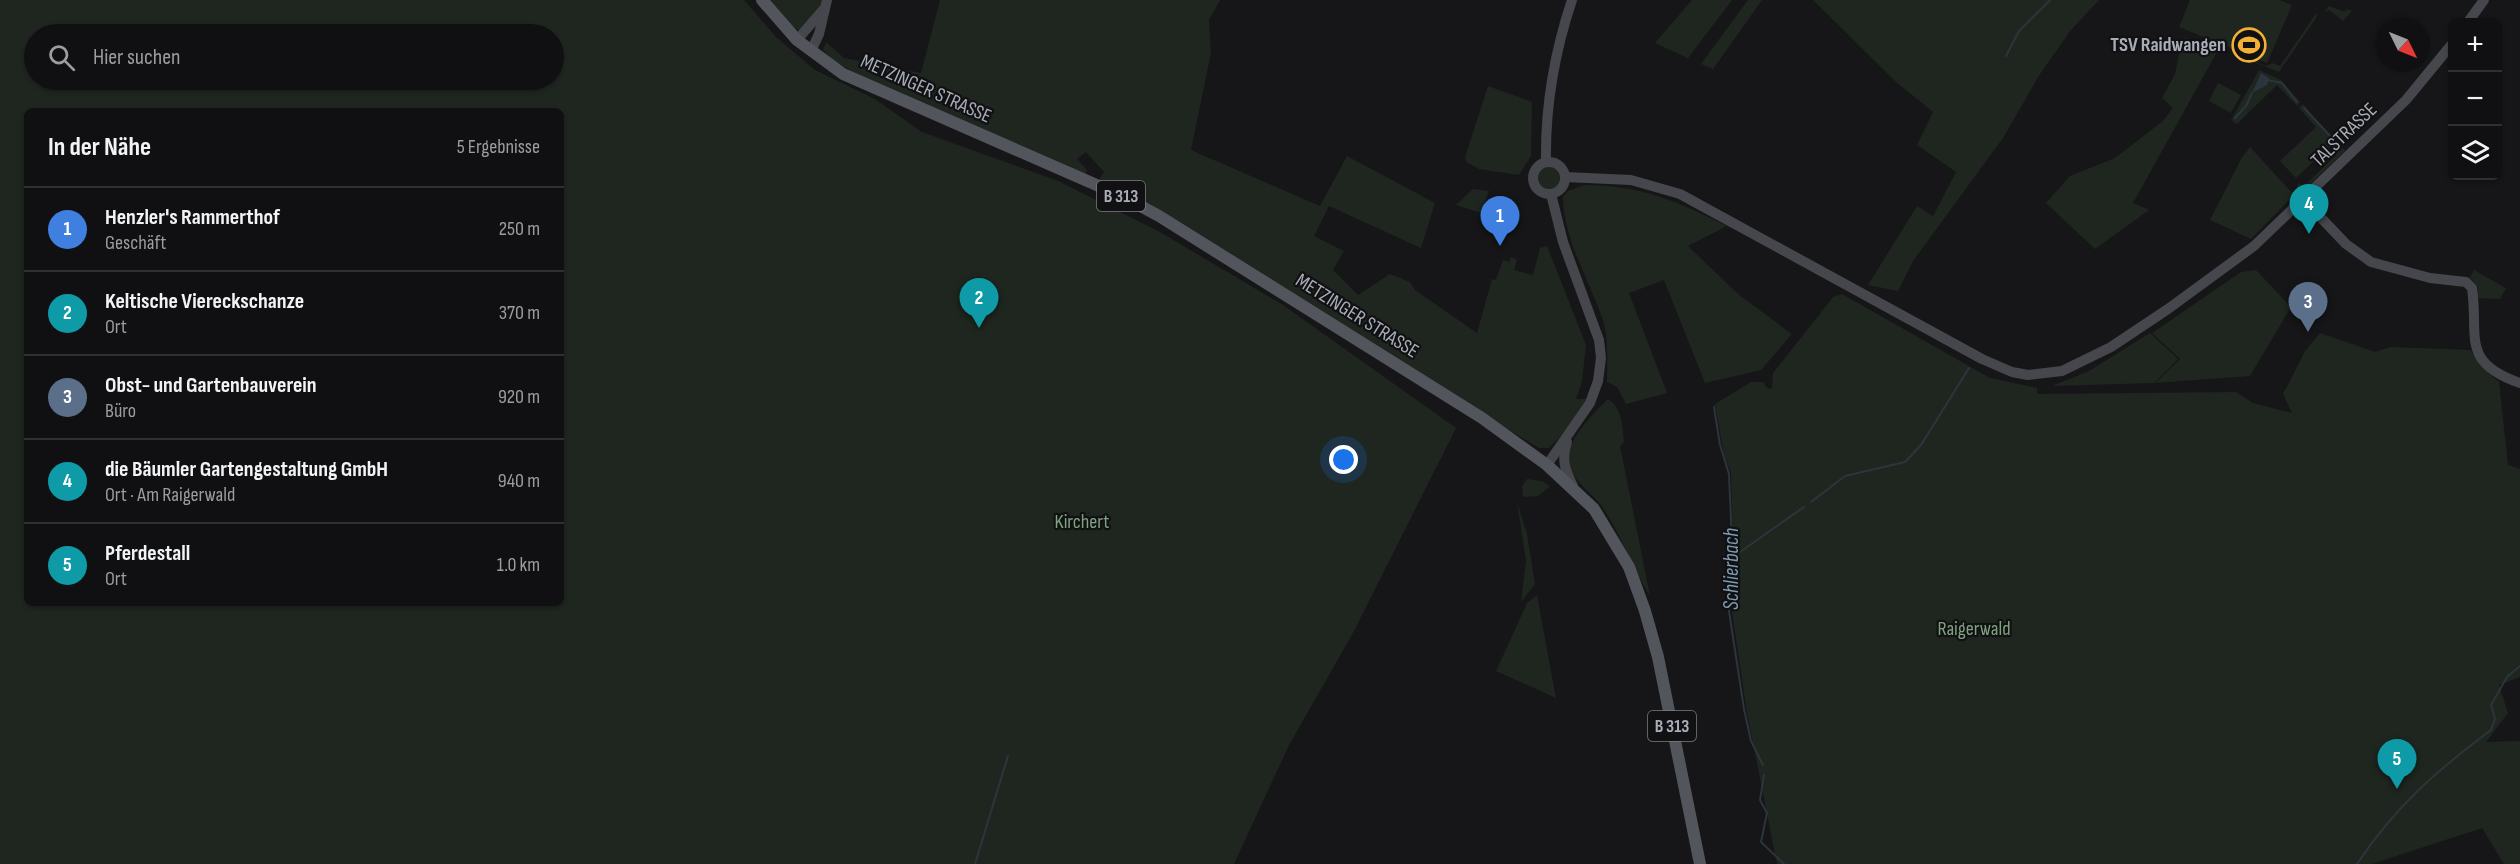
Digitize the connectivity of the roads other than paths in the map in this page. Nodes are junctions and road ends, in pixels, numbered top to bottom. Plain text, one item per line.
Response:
1 (762, 0) edge
2 (1572, 0) edge
3 (2484, 0) edge
4 (826, 4) edge
5 (2472, 18) edge
6 (797, 40) junction
7 (2448, 49) edge
8 (811, 51) junction
9 (1546, 162) junction
10 (1565, 177) junction
11 (1551, 194) junction
12 (2303, 199) junction
13 (2520, 382) edge
14 (1570, 433) junction
15 (1547, 465) junction
16 (1573, 486) junction
17 (1700, 864) edge

1 - 6 main road, METZINGER STRASSE / B 313
2 - 9 street
3 - 5 street
4 - 6 street
4 - 8 street
6 - 8 main road, METZINGER STRASSE / B 313
7 - 12 street, TALSTRASSE
8 - 15 main road, METZINGER STRASSE / B 313
9 - 10 street
9 - 11 street
10 - 11 street
10 - 12 street, TALSTRASSE
11 - 14 street
12 - 13 street
14 - 15 street
14 - 16 street
15 - 16 main road, METZINGER STRASSE / B 313
16 - 17 main road, METZINGER STRASSE / B 313

